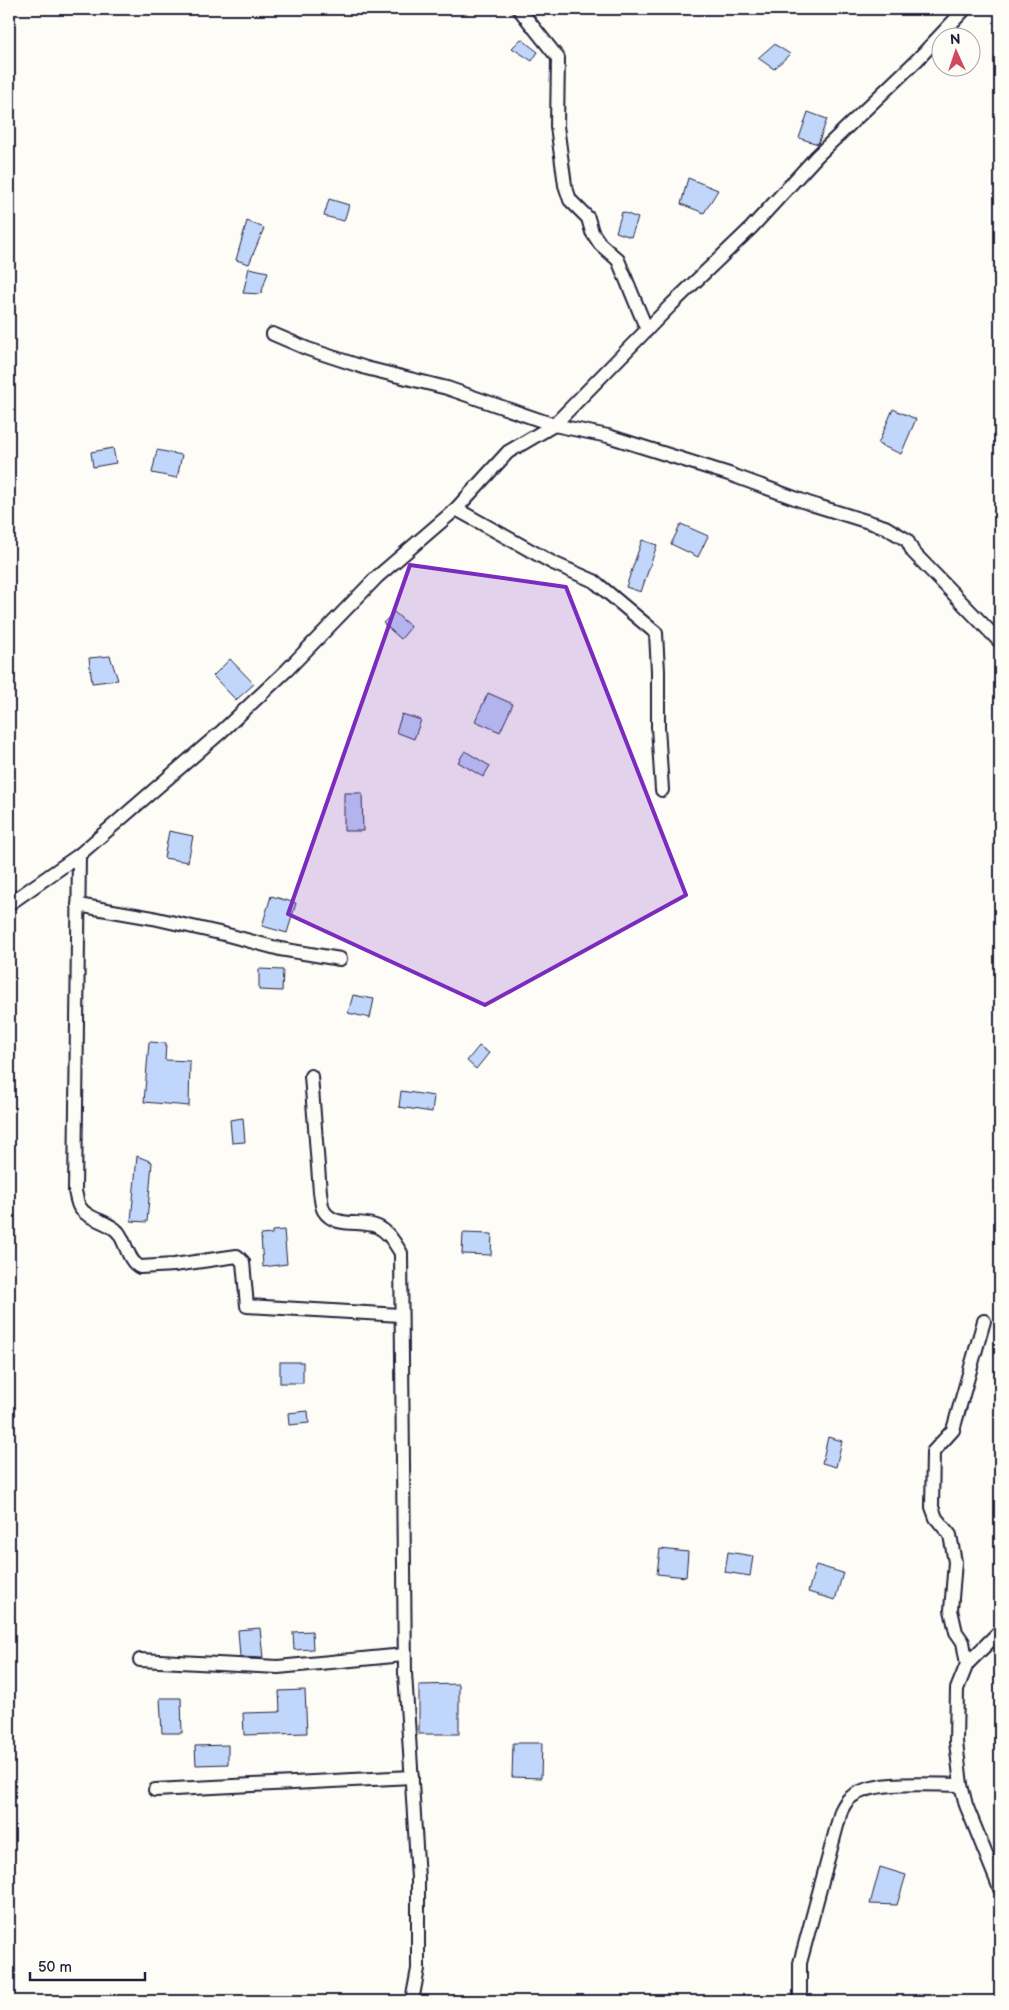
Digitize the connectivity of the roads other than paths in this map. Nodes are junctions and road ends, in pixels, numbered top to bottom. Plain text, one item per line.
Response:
1 (519, 9) edge
2 (965, 9) edge
3 (647, 330) junction
4 (273, 334) dead end
5 (554, 425) junction
6 (456, 509) junction
7 (1000, 642) edge
8 (662, 790) dead end
9 (79, 855) junction
10 (9, 904) edge
11 (78, 905) junction
12 (340, 959) dead end
13 (311, 1076) dead end
14 (400, 1315) junction
15 (984, 1321) dead end
16 (1000, 1632) edge
17 (404, 1655) junction
18 (140, 1660) dead end
19 (967, 1664) junction
20 (412, 1777) junction
21 (960, 1785) junction
22 (155, 1790) dead end
23 (1000, 1889) edge
24 (412, 2001) edge
25 (800, 2001) edge

1 - 3 street
2 - 3 street
3 - 5 street
4 - 5 street
5 - 6 street
5 - 7 street
6 - 8 street
6 - 9 street
9 - 10 street
9 - 11 street
11 - 12 street
11 - 14 street
13 - 14 street
14 - 17 street
15 - 19 street
16 - 19 street
17 - 18 street
17 - 20 street
19 - 21 street
20 - 22 street
20 - 24 street
21 - 23 street
21 - 25 street

